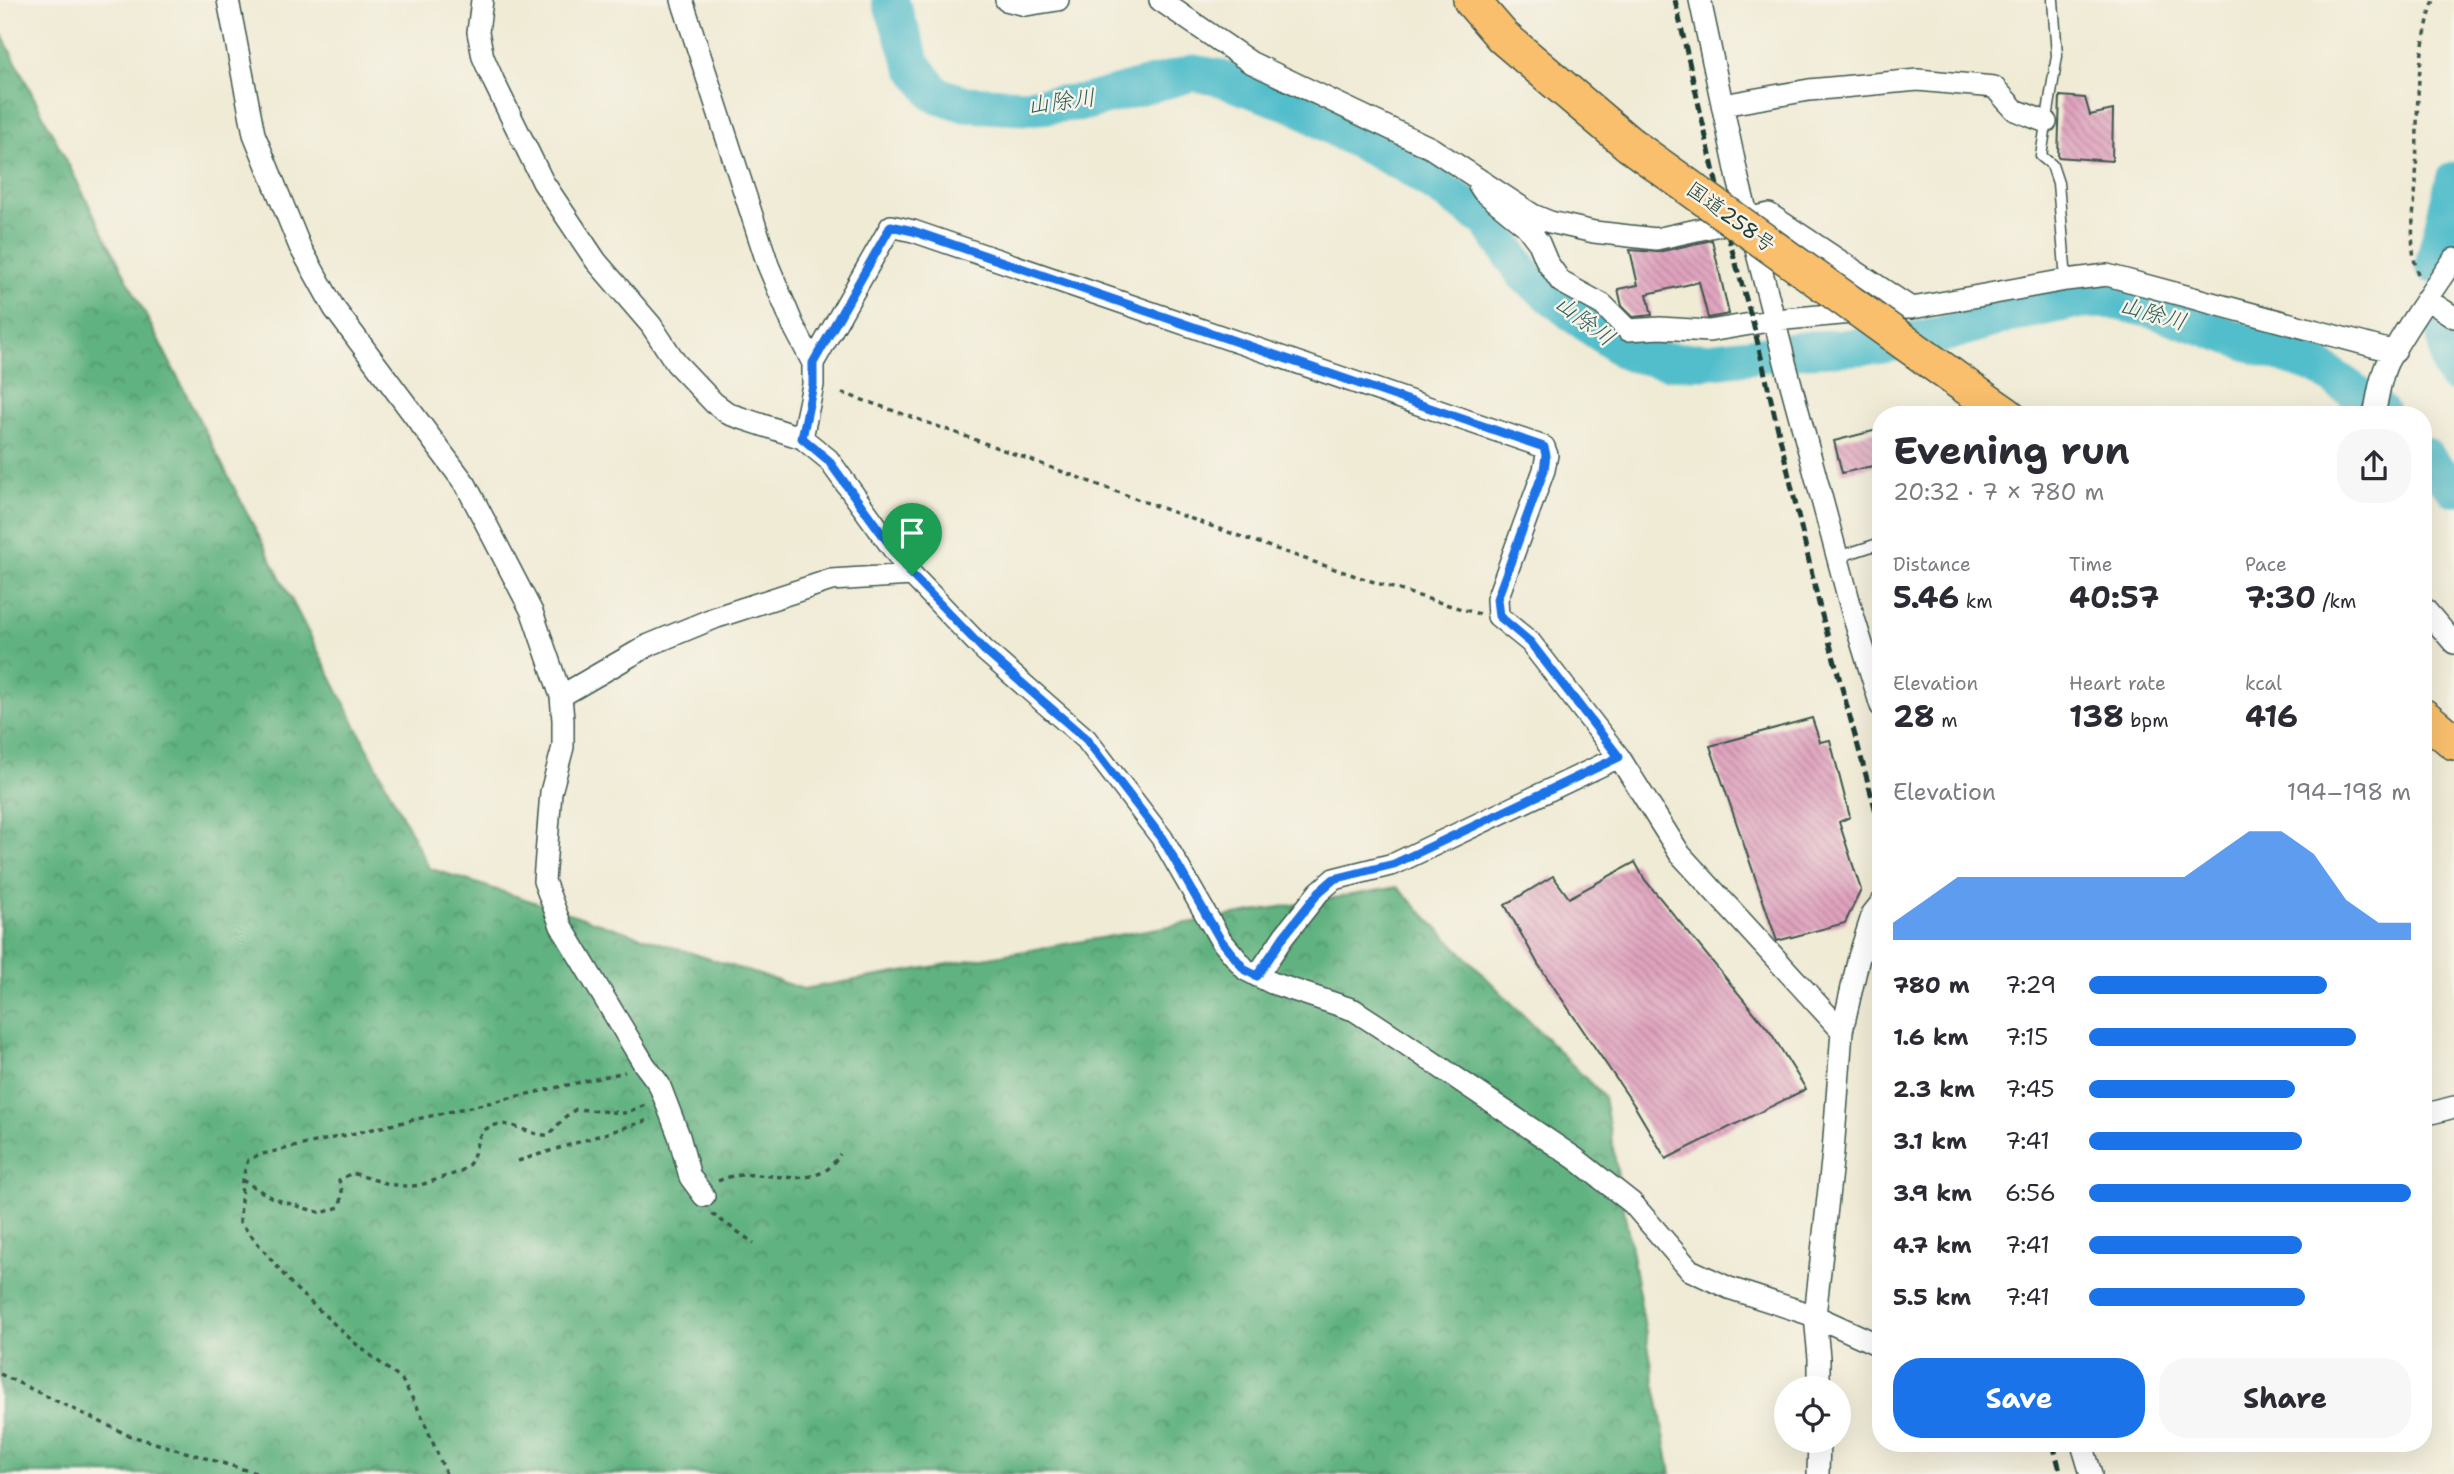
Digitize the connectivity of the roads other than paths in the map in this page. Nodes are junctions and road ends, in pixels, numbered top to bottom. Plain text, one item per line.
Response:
1 (228, 0) edge
2 (482, 0) edge
3 (682, 0) edge
4 (1006, 0) edge
5 (1058, 0) edge
6 (1160, 0) edge
7 (1471, 0) edge
8 (1700, 0) edge
9 (2053, 0) edge
10 (1723, 105) junction
11 (2046, 122) junction
12 (1480, 181) junction
13 (1750, 219) junction
14 (2454, 259) edge
15 (2066, 280) junction
16 (2426, 299) junction
17 (1911, 308) junction
18 (2454, 317) edge
19 (1775, 320) junction
20 (2391, 357) junction
21 (813, 363) junction
22 (1995, 406) edge
23 (2377, 406) edge
24 (802, 438) junction
25 (1872, 546) edge
26 (1838, 557) junction
27 (912, 575) junction
28 (2432, 617) edge
29 (2454, 643) edge
30 (1872, 677) edge
31 (561, 696) junction
32 (2432, 724) edge
33 (2454, 742) edge
34 (1619, 757) junction
35 (1872, 913) edge
36 (1257, 976) junction
37 (1842, 1031) junction
38 (2454, 1107) edge
39 (2432, 1113) edge
40 (704, 1196) road end
41 (1815, 1316) junction
42 (1872, 1342) edge
43 (1818, 1376) edge
44 (2084, 1452) edge
45 (1819, 1453) edge
46 (1818, 1474) edge
47 (2091, 1474) edge

1 - 31 street
2 - 24 street
3 - 21 street
4 - 5 street
6 - 12 street
7 - 22 highway, 国道258号, bridge
8 - 10 street
9 - 11 lane
10 - 11 street
10 - 13 street
11 - 15 lane
12 - 13 street
12 - 19 street
13 - 17 street
13 - 19 street
14 - 16 street
15 - 17 street
15 - 20 street
16 - 18 street
16 - 20 street
17 - 19 street
19 - 26 street
20 - 23 street
21 - 24 street
21 - 34 street
24 - 27 street
25 - 26 lane
26 - 30 street
27 - 31 street
27 - 36 street
28 - 29 street
31 - 40 street
32 - 33 highway
34 - 36 street
34 - 37 street
35 - 37 street
36 - 41 street
37 - 41 street
38 - 39 street
41 - 42 street
41 - 43 street
44 - 47 street
45 - 46 street

